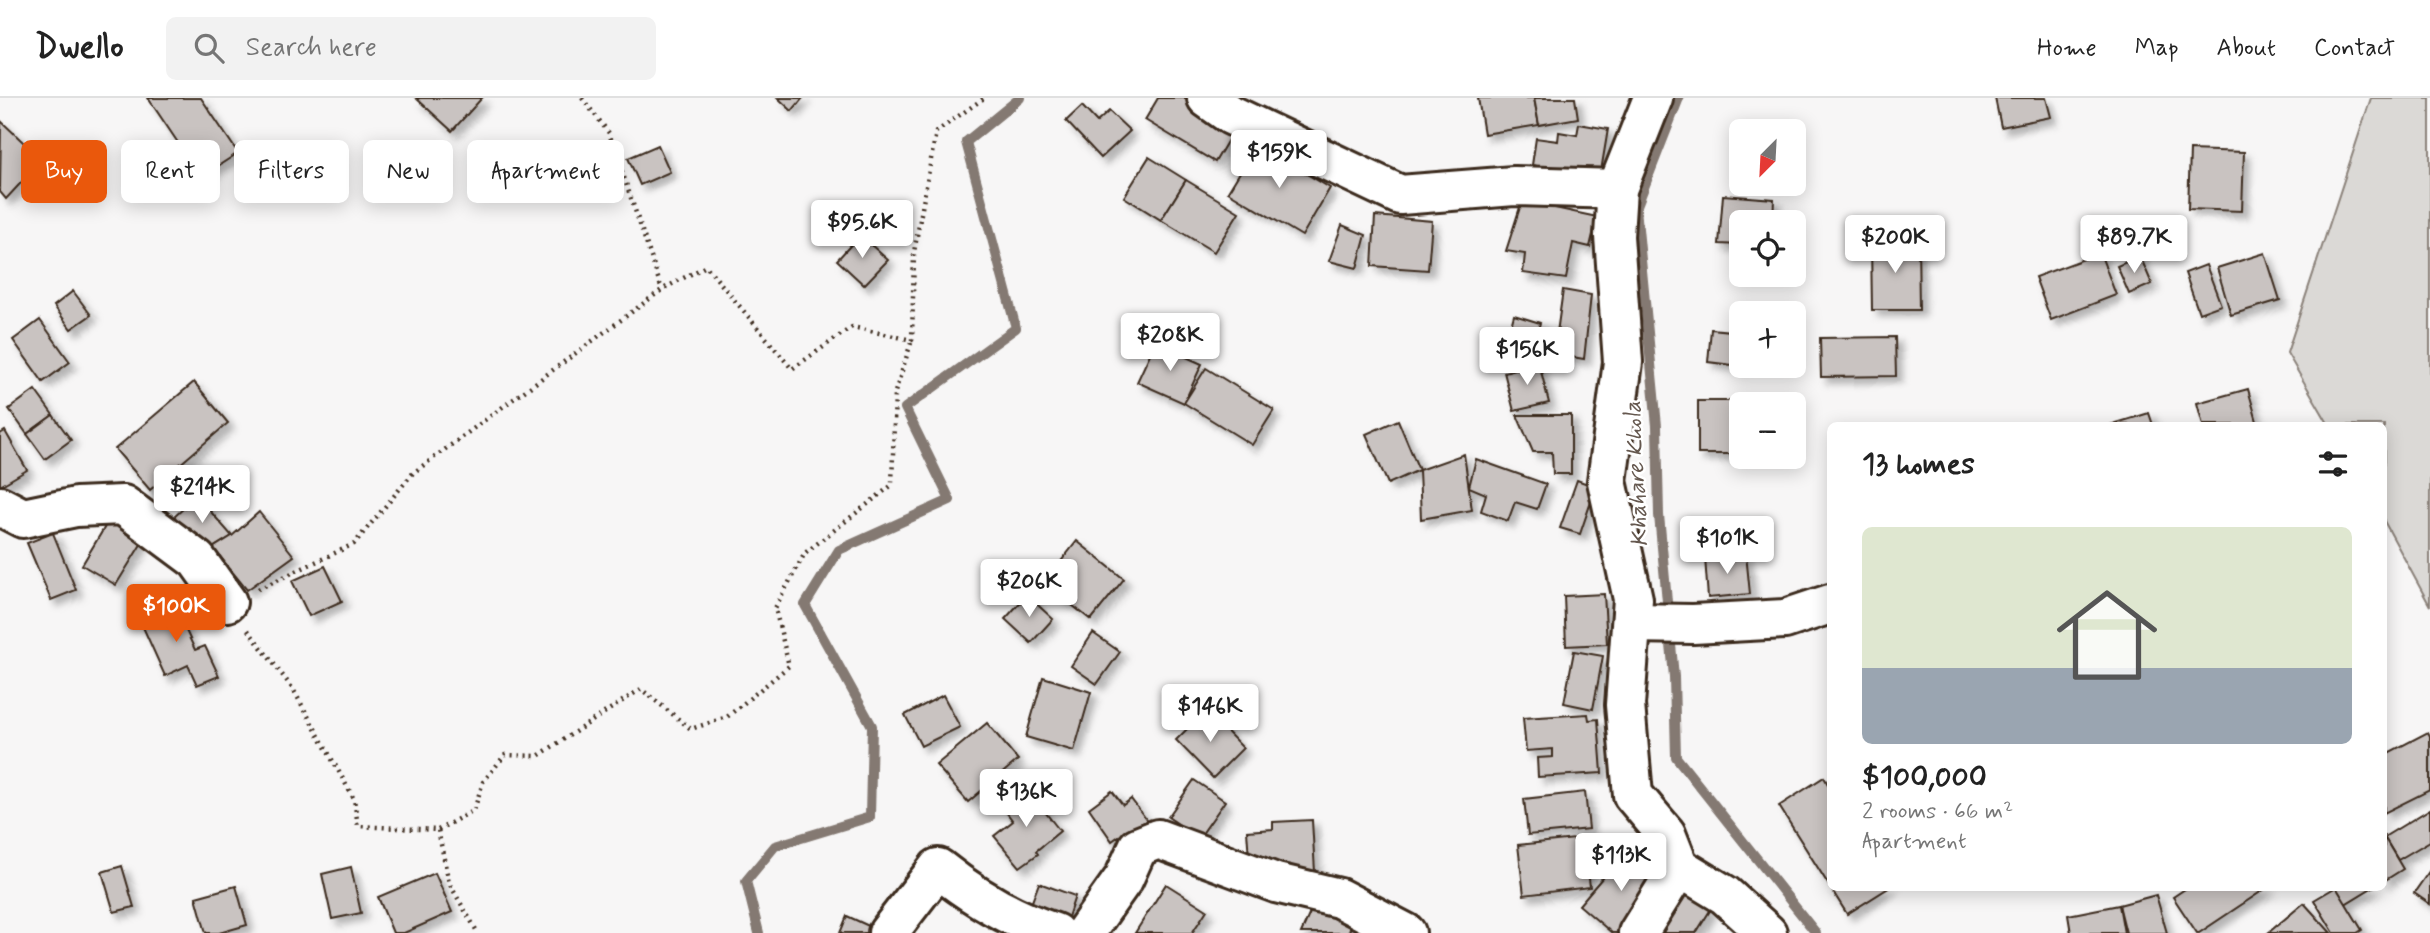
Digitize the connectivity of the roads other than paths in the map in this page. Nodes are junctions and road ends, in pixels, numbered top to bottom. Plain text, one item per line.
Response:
1 (1207, 98) edge
2 (1653, 98) edge
3 (1617, 188) junction
4 (0, 506) edge
5 (228, 602) road end
6 (1827, 605) edge
7 (1632, 623) junction
8 (1679, 867) junction
9 (888, 933) edge
10 (1055, 933) edge
11 (1085, 933) edge
12 (1406, 933) edge
13 (1638, 933) edge
14 (1767, 933) edge

1 - 3 street
2 - 3 street
3 - 7 street
4 - 5 street
6 - 7 street
7 - 8 street
8 - 13 street
8 - 14 street
9 - 10 street
11 - 12 street

